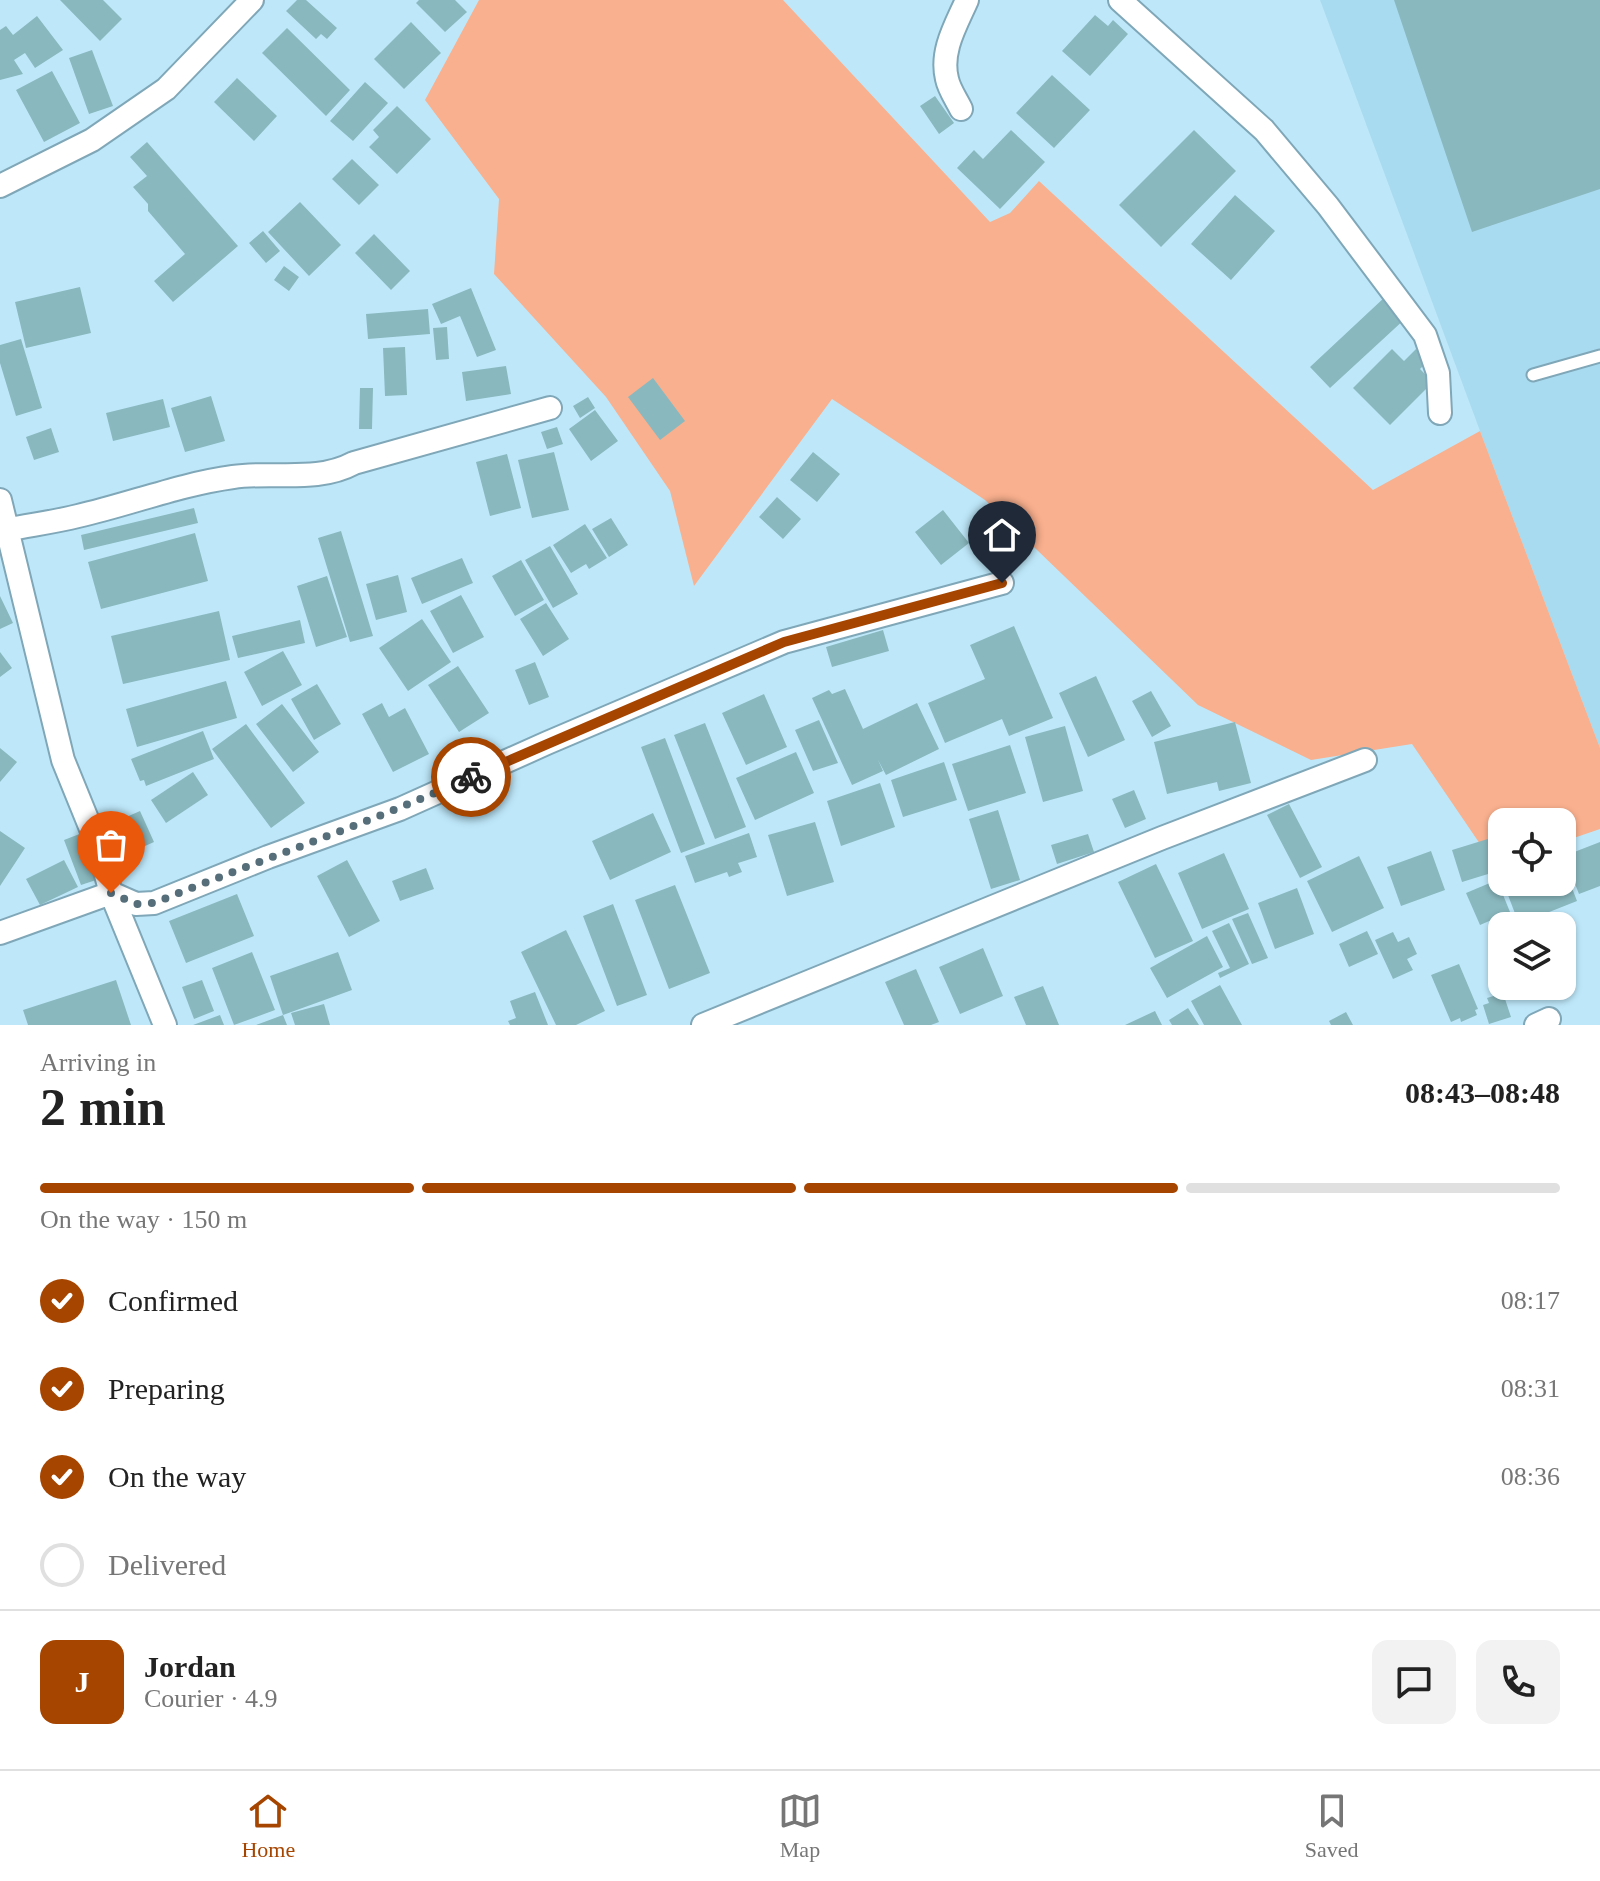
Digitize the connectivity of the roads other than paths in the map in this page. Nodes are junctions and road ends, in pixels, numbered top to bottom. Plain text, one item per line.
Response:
1 (252, 0) edge
2 (967, 0) edge
3 (1120, 0) edge
4 (961, 109) dead end
5 (0, 186) edge
6 (1600, 356) edge
7 (1533, 375) dead end
8 (550, 408) dead end
9 (1440, 413) dead end
10 (0, 500) edge
11 (6, 530) junction
12 (1002, 583) dead end
13 (1365, 760) dead end
14 (111, 893) junction
15 (0, 933) edge
16 (165, 1025) edge
17 (703, 1025) edge

1 - 5 street
2 - 4 street
3 - 9 street
6 - 7 lane
8 - 11 street
10 - 11 street
11 - 14 street
12 - 14 street
13 - 17 street
14 - 15 street
14 - 16 street

